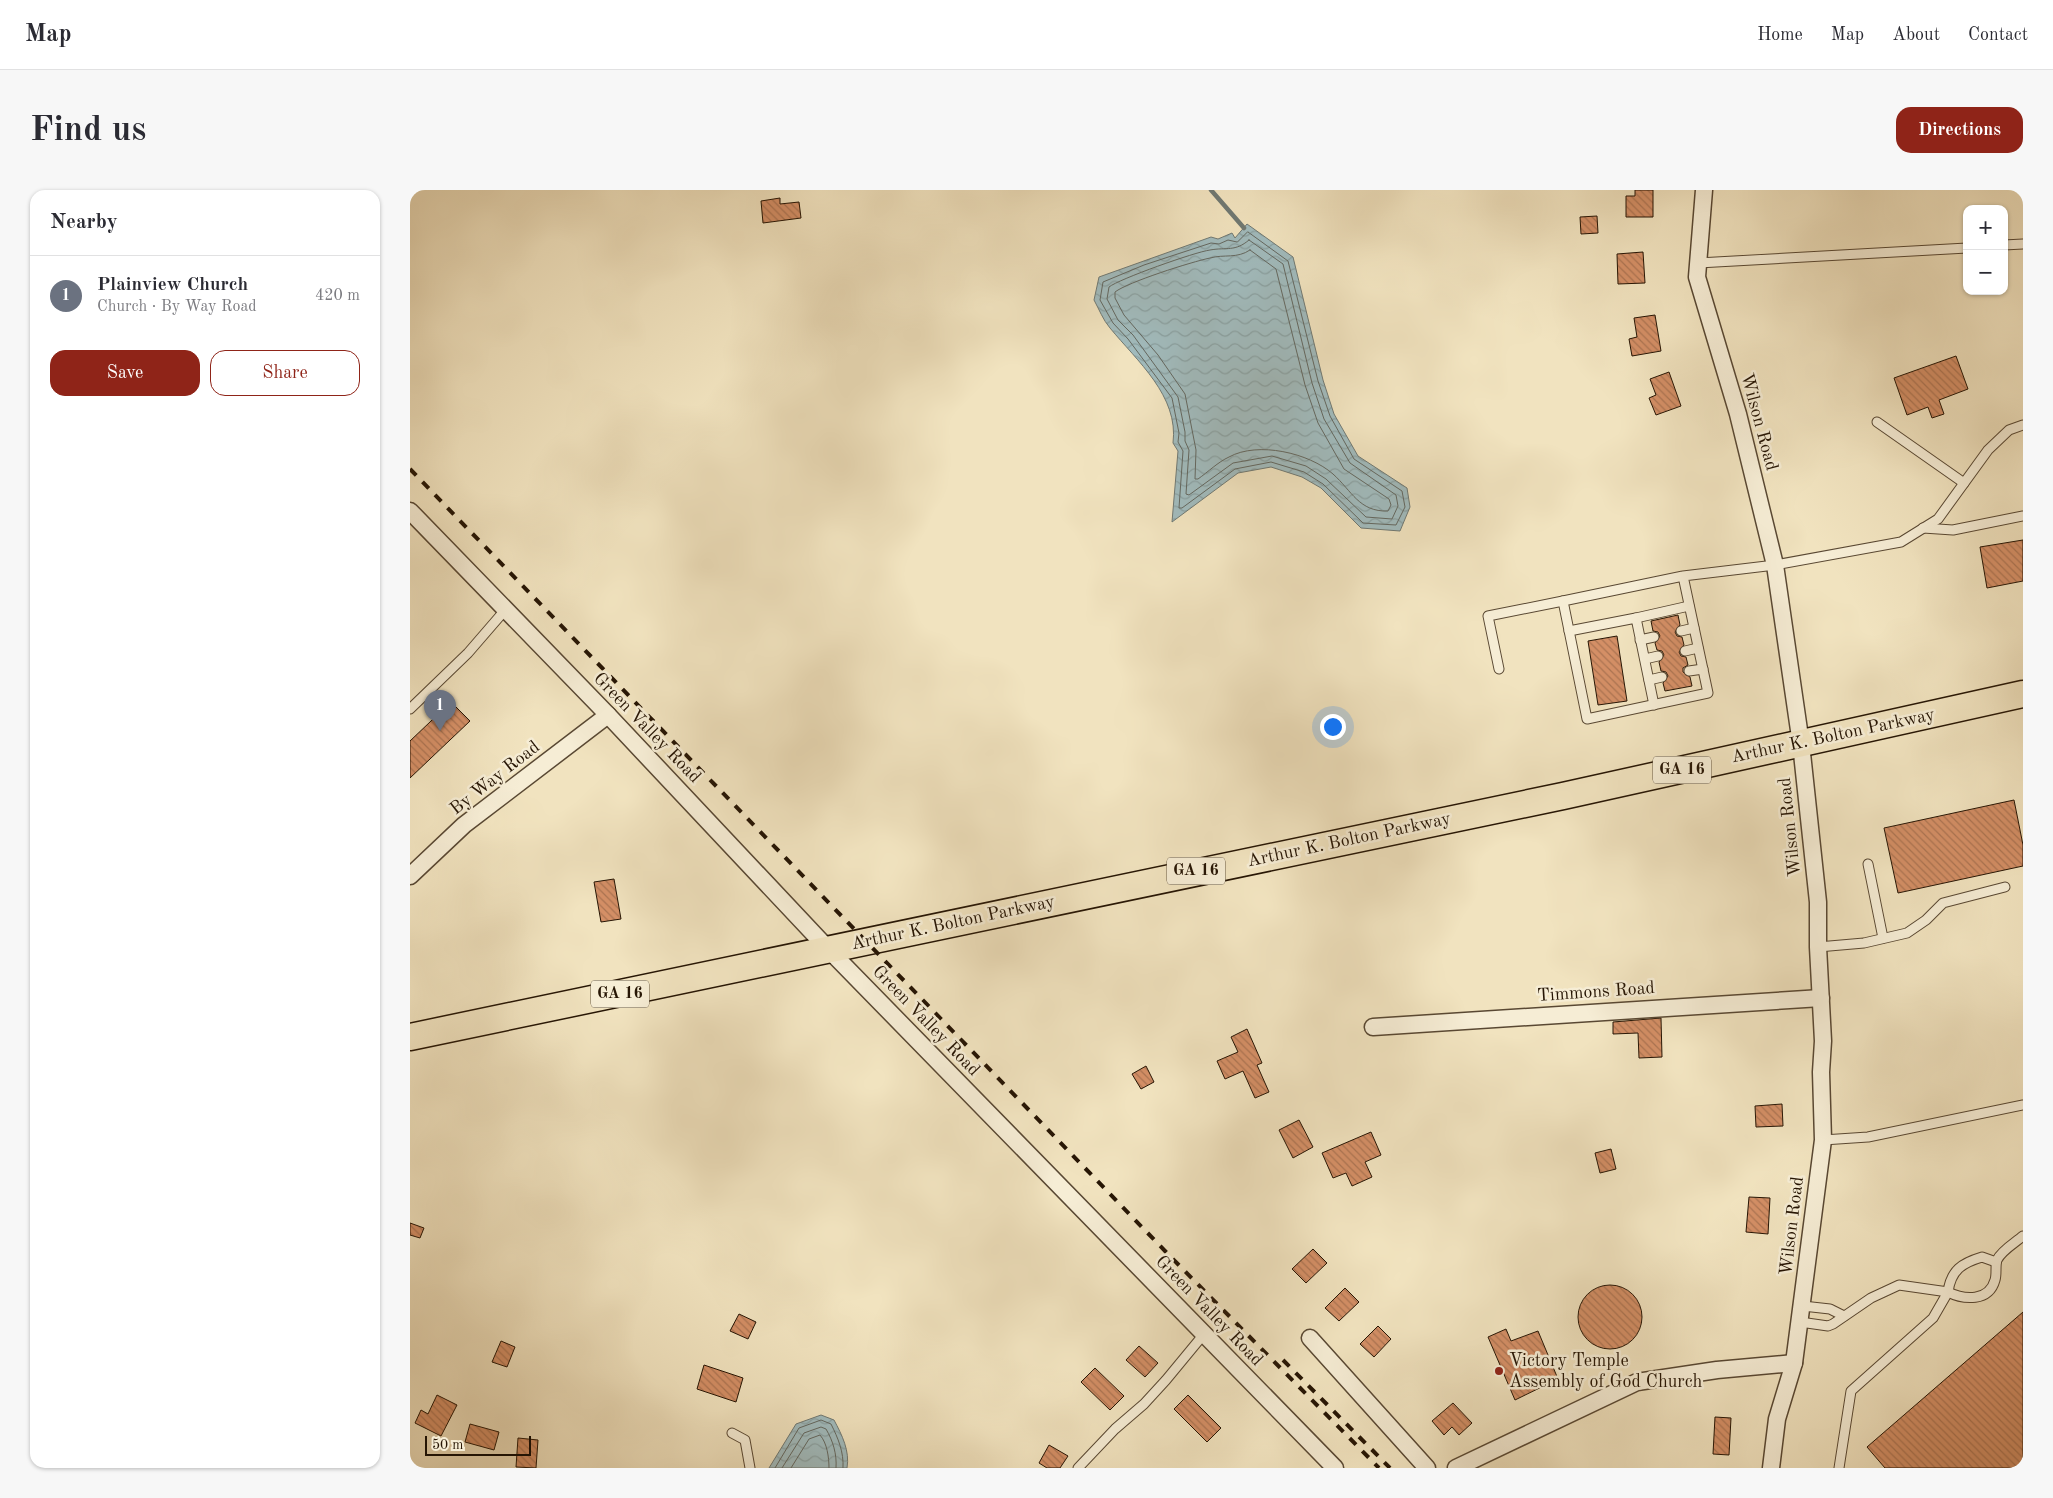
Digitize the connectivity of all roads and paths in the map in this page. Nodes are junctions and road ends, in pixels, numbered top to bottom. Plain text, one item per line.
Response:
1 (1704, 190) edge
2 (2023, 244) edge
3 (2008, 246) edge
4 (1963, 248) edge
5 (1698, 263) junction
6 (1877, 422) dead end
7 (2023, 425) edge
8 (1964, 483) junction
9 (410, 511) edge
10 (2023, 516) edge
11 (1924, 528) junction
12 (1775, 565) junction
13 (1683, 576) junction
14 (1563, 601) junction
15 (1689, 606) junction
16 (506, 610) junction
17 (1636, 618) junction
18 (1694, 628) junction
19 (1681, 631) dead end
20 (1570, 632) junction
21 (1654, 637) dead end
22 (1640, 640) junction
23 (1698, 648) junction
24 (1685, 650) dead end
25 (1658, 656) dead end
26 (1645, 659) junction
27 (1499, 669) dead end
28 (1703, 669) junction
29 (1689, 671) dead end
30 (1662, 677) dead end
31 (1649, 680) junction
32 (2023, 694) edge
33 (1654, 705) junction
34 (410, 709) edge
35 (608, 715) junction
36 (1801, 744) junction
37 (1868, 864) dead end
38 (410, 876) edge
39 (2005, 887) dead end
40 (1883, 938) junction
41 (1818, 947) junction
42 (830, 951) junction
43 (1821, 998) junction
44 (1373, 1027) dead end
45 (410, 1037) edge
46 (2023, 1105) edge
47 (1823, 1140) junction
48 (2023, 1236) edge
49 (1996, 1262) junction
50 (1948, 1292) junction
51 (1802, 1314) junction
52 (1844, 1316) junction
53 (1204, 1334) junction
54 (1310, 1338) dead end
55 (1794, 1363) junction
56 (732, 1433) dead end
57 (750, 1468) edge
58 (1078, 1468) edge
59 (1335, 1468) edge
60 (1427, 1468) edge
61 (1456, 1468) edge
62 (1771, 1468) edge
63 (1839, 1468) edge

1 - 5 street, Wilson Road
2 - 3 lane
4 - 5 lane
5 - 12 street, Wilson Road
6 - 8 lane
7 - 8 lane
8 - 11 lane
9 - 16 street, Green Valley Road
10 - 11 lane
11 - 12 lane
12 - 13 lane
12 - 36 street, Wilson Road
13 - 14 lane
13 - 15 lane
14 - 20 lane
14 - 27 lane
15 - 17 lane
15 - 18 lane
16 - 34 lane
16 - 35 street, Green Valley Road
17 - 20 lane
17 - 22 lane
18 - 19 lane
18 - 23 lane
20 - 33 lane
21 - 22 lane
22 - 26 lane
23 - 24 lane
23 - 28 lane
25 - 26 lane
26 - 31 lane
28 - 29 lane
28 - 33 lane
30 - 31 lane
31 - 33 lane
32 - 36 main road, Arthur K. Bolton Parkway / GA 16
35 - 38 street, By Way Road
35 - 42 street, Green Valley Road
36 - 41 street, Wilson Road
36 - 42 main road, Arthur K. Bolton Parkway / GA 16
37 - 40 lane
39 - 40 lane
40 - 41 lane
41 - 43 street, Wilson Road
42 - 45 main road, Arthur K. Bolton Parkway / GA 16
42 - 53 street, Green Valley Road
43 - 44 street, Timmons Road
43 - 47 street, Wilson Road
46 - 47 lane
47 - 51 street, Wilson Road
48 - 49 lane
49 - 50 lane
49 - 50 lane
50 - 52 lane
50 - 63 lane
51 - 52 lane
51 - 52 lane
51 - 55 street, Wilson Road
53 - 58 lane
53 - 59 street, Green Valley Road
54 - 60 street
55 - 61 street
55 - 62 street, Wilson Road
56 - 57 lane

